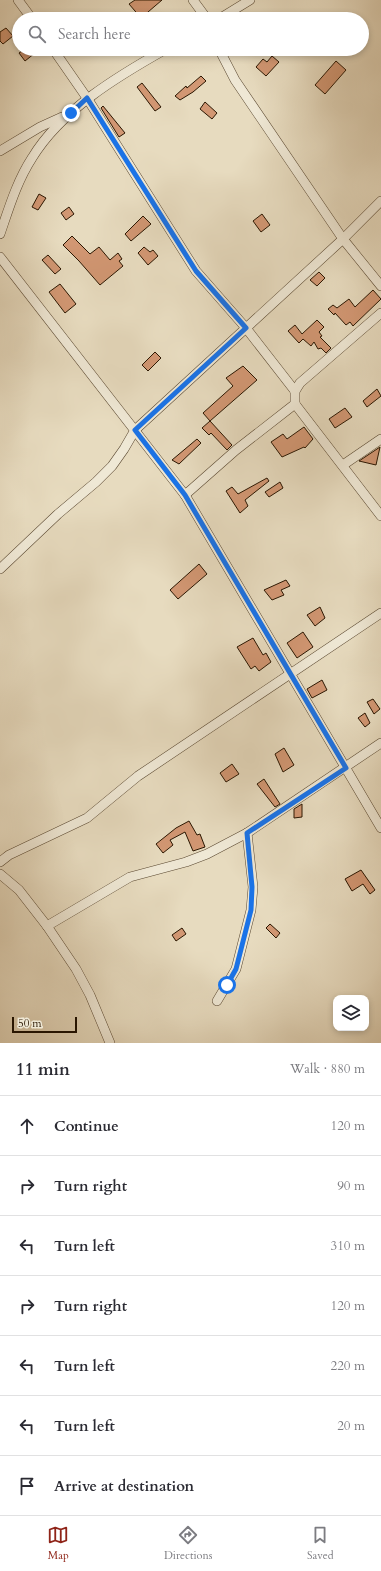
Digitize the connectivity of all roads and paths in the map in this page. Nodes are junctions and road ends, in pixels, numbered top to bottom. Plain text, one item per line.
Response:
1 (18, 0) edge
2 (193, 0) edge
3 (250, 0) edge
4 (27, 12) edge
5 (202, 12) edge
6 (230, 12) edge
7 (58, 56) edge
8 (155, 56) edge
9 (223, 56) edge
10 (87, 98) junction
11 (71, 113) junction
12 (0, 151) edge
13 (381, 201) edge
14 (0, 234) edge
15 (343, 239) junction
16 (0, 257) edge
17 (381, 286) edge
18 (381, 313) edge
19 (246, 328) junction
20 (295, 391) junction
21 (295, 404) junction
22 (135, 430) junction
23 (381, 438) edge
24 (343, 465) junction
25 (185, 495) junction
26 (381, 516) edge
27 (0, 568) edge
28 (381, 614) edge
29 (290, 674) junction
30 (381, 743) edge
31 (346, 768) junction
32 (381, 828) edge
33 (247, 833) junction
34 (0, 862) edge
35 (0, 874) edge
36 (47, 926) junction
37 (217, 1001) dead end
38 (110, 1043) edge

1 - 4 street
2 - 5 street
3 - 6 street
7 - 10 street
8 - 10 street
9 - 15 street
10 - 11 street
10 - 19 street
11 - 12 street
11 - 14 street
13 - 15 street
15 - 17 street
15 - 19 street
16 - 22 street
18 - 20 street
19 - 20 street
19 - 22 street
20 - 21 street
21 - 24 street
21 - 25 street
22 - 25 street
22 - 27 street
23 - 24 street
24 - 26 street
25 - 29 street
28 - 29 street
29 - 31 street
29 - 34 street
30 - 31 street
31 - 32 street
31 - 33 street
33 - 36 street
33 - 37 street
35 - 36 street
36 - 38 street

